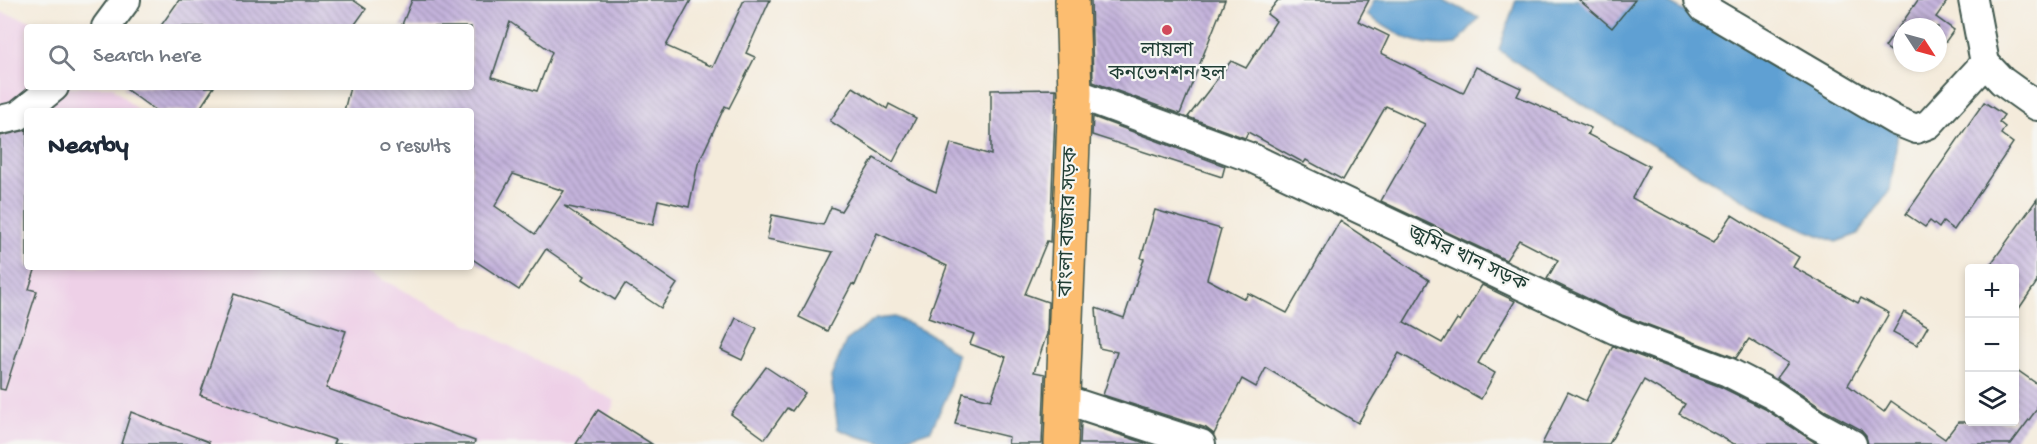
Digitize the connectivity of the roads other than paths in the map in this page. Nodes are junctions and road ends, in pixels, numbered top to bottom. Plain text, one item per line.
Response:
1 (126, 0) edge
2 (1072, 0) edge
3 (1698, 0) edge
4 (1973, 0) edge
5 (108, 24) edge
6 (1985, 63) junction
7 (50, 90) edge
8 (1075, 93) junction
9 (2037, 106) edge
10 (28, 108) edge
11 (24, 111) edge
12 (0, 120) edge
13 (1063, 399) junction
14 (1061, 444) edge
15 (1201, 444) edge
16 (1852, 444) edge

1 - 5 street
2 - 8 main road, বাংলা বাজার সড়ক
3 - 6 street
4 - 6 street
6 - 9 street
7 - 10 street
8 - 13 main road, বাংলা বাজার সড়ক
8 - 16 street, জুমির খান সড়ক
11 - 12 street
13 - 14 main road, বাংলা বাজার সড়ক
13 - 15 street

